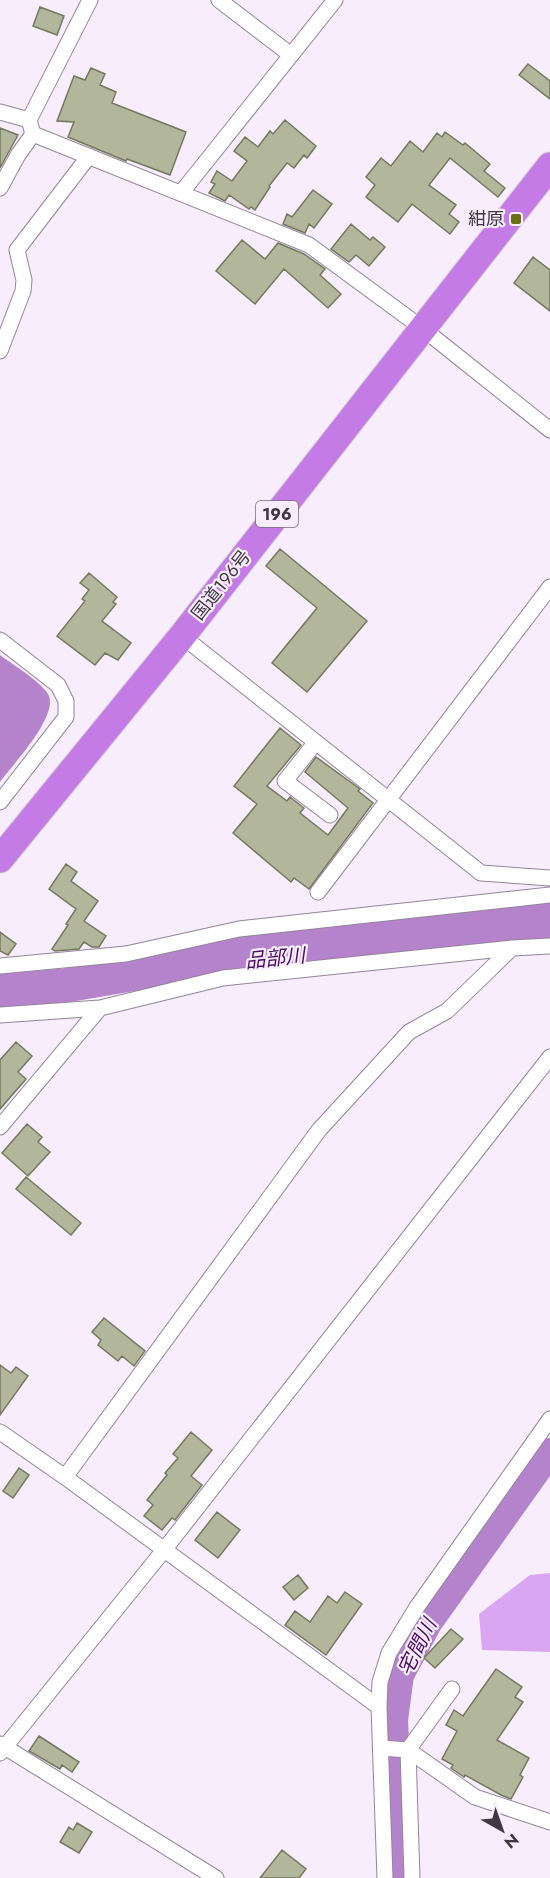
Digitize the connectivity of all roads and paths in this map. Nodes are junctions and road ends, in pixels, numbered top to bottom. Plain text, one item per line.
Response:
1 (90, 0) edge
2 (219, 0) edge
3 (335, 0) edge
4 (291, 55) junction
5 (0, 112) edge
6 (31, 127) junction
7 (89, 156) junction
8 (550, 166) edge
9 (0, 188) edge
10 (181, 193) junction
11 (422, 328) junction
12 (0, 351) edge
13 (550, 430) edge
14 (550, 587) edge
15 (182, 636) junction
16 (0, 640) edge
17 (316, 742) junction
18 (388, 798) junction
19 (0, 802) edge
20 (330, 815) dead end
21 (0, 859) edge
22 (550, 878) edge
23 (318, 892) dead end
24 (550, 895) edge
25 (550, 946) edge
26 (512, 948) junction
27 (0, 966) edge
28 (100, 1008) junction
29 (0, 1015) edge
30 (550, 1057) edge
31 (0, 1127) edge
32 (550, 1419) edge
33 (0, 1432) edge
34 (65, 1477) junction
35 (164, 1550) junction
36 (452, 1689) dead end
37 (379, 1707) junction
38 (2, 1748) edge
39 (384, 1748) junction
40 (405, 1750) junction
41 (550, 1822) edge
42 (216, 1878) edge
43 (385, 1878) edge
44 (412, 1878) edge

1 - 6 street
2 - 4 street
3 - 4 street
4 - 10 street
5 - 6 street
6 - 7 street
6 - 9 street
7 - 10 street
7 - 12 street
8 - 11 highway, 国道196号 / 196
10 - 11 street
11 - 13 street
11 - 15 highway, 国道196号 / 196
14 - 18 street
15 - 17 street
15 - 21 highway, 国道196号 / 196
16 - 19 street
17 - 18 street
17 - 20 street
18 - 22 street
18 - 23 street
24 - 27 street
25 - 26 street
26 - 28 street
26 - 34 street
28 - 29 street
28 - 31 street
30 - 35 street
32 - 37 street
33 - 34 street
34 - 35 street
35 - 37 street
35 - 38 street
36 - 40 street
37 - 39 street
38 - 42 street
39 - 40 street
39 - 43 street
40 - 41 street
40 - 44 street

